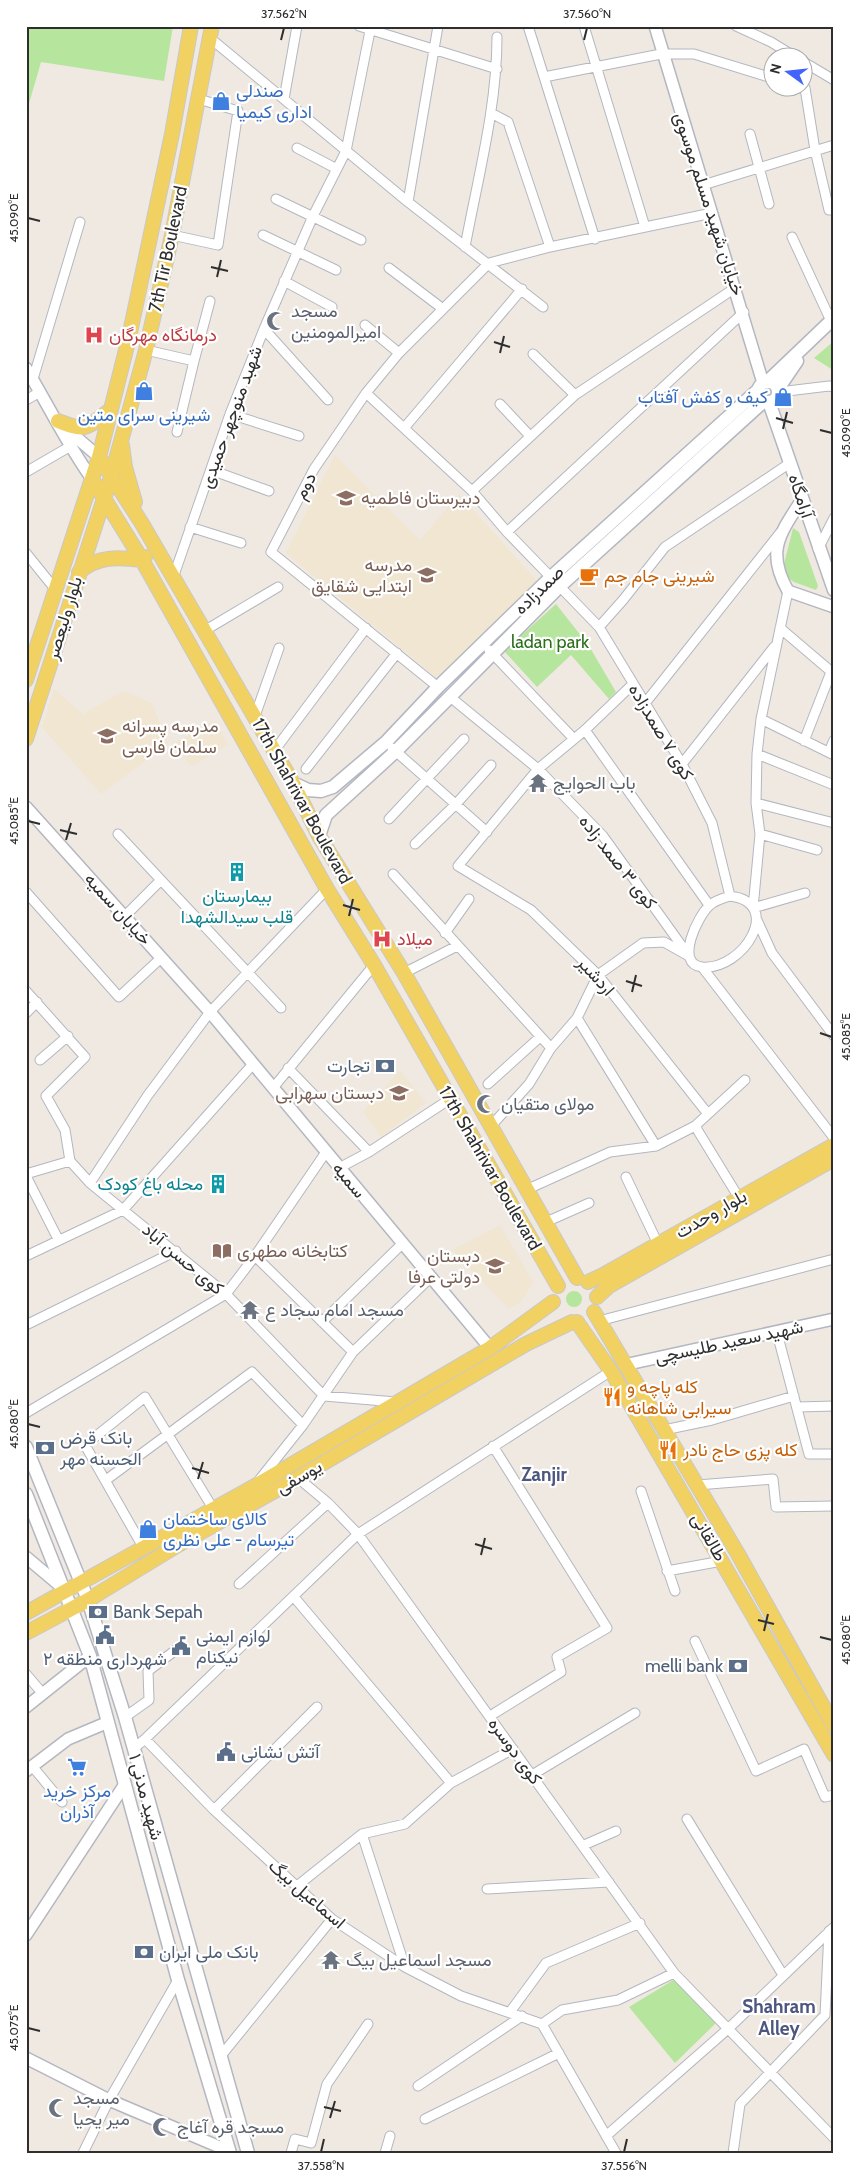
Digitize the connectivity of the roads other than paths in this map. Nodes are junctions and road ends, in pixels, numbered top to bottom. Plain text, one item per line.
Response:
1 (191, 26) edge
2 (297, 26) edge
3 (359, 26) edge
4 (438, 26) edge
5 (528, 26) edge
6 (584, 26) edge
7 (654, 26) edge
8 (736, 26) edge
9 (371, 28) edge
10 (211, 32) edge
11 (497, 36) dead end
12 (781, 48) edge
13 (433, 49) junction
14 (661, 54) junction
15 (812, 67) edge
16 (596, 68) junction
17 (497, 69) junction
18 (762, 75) edge
19 (544, 77) junction
20 (834, 80) edge
21 (807, 98) edge
22 (199, 99) junction
23 (284, 99) junction
24 (491, 113) junction
25 (172, 134) junction
26 (750, 134) dead end
27 (191, 137) junction
28 (834, 144) edge
29 (297, 148) dead end
30 (815, 150) junction
31 (346, 151) junction
32 (760, 168) junction
33 (337, 169) junction
34 (703, 185) junction
35 (276, 198) dead end
36 (408, 202) junction
37 (769, 204) dead end
38 (834, 210) edge
39 (712, 214) junction
40 (313, 216) junction
41 (80, 222) dead end
42 (645, 227) junction
43 (263, 234) dead end
44 (172, 235) junction
45 (792, 237) dead end
46 (595, 239) junction
47 (361, 240) dead end
48 (465, 247) junction
49 (550, 247) junction
50 (297, 252) junction
51 (489, 263) junction
52 (389, 268) dead end
53 (336, 270) dead end
54 (284, 281) junction
55 (735, 288) junction
56 (522, 289) junction
57 (210, 301) dead end
58 (543, 307) dead end
59 (332, 308) dead end
60 (443, 309) junction
61 (744, 312) junction
62 (832, 320) edge
63 (365, 325) dead end
64 (264, 329) junction
65 (146, 350) junction
66 (399, 353) junction
67 (533, 354) dead end
68 (194, 361) junction
69 (26, 368) edge
70 (33, 379) junction
71 (832, 384) edge
72 (768, 391) junction
73 (40, 392) junction
74 (366, 393) junction
75 (576, 394) junction
76 (26, 400) edge
77 (328, 400) dead end
78 (500, 404) dead end
79 (109, 412) junction
80 (230, 414) junction
81 (58, 421) junction
82 (404, 427) junction
83 (177, 432) dead end
84 (121, 436) junction
85 (299, 436) dead end
86 (530, 436) junction
87 (69, 447) junction
88 (98, 457) junction
89 (790, 463) junction
90 (211, 470) junction
91 (26, 472) edge
92 (112, 474) junction
93 (92, 479) junction
94 (472, 490) junction
95 (268, 491) dead end
96 (103, 496) junction
97 (801, 501) junction
98 (834, 518) edge
99 (141, 522) junction
100 (190, 527) junction
101 (781, 531) junction
102 (507, 532) junction
103 (241, 542) dead end
104 (157, 550) junction
105 (818, 550) junction
106 (26, 553) edge
107 (142, 560) junction
108 (79, 572) junction
109 (173, 578) junction
110 (555, 582) junction
111 (278, 587) dead end
112 (55, 589) junction
113 (834, 590) edge
114 (788, 591) junction
115 (834, 607) edge
116 (599, 627) junction
117 (366, 628) junction
118 (780, 628) junction
119 (204, 631) junction
120 (776, 645) junction
121 (279, 648) dead end
122 (488, 649) junction
123 (396, 653) junction
124 (29, 662) edge
125 (833, 673) edge
126 (26, 680) edge
127 (633, 684) junction
128 (438, 687) junction
129 (450, 696) junction
130 (646, 702) junction
131 (255, 716) junction
132 (761, 720) junction
133 (584, 730) junction
134 (26, 739) edge
135 (464, 739) dead end
136 (574, 739) junction
137 (834, 740) edge
138 (804, 741) junction
139 (391, 747) junction
140 (274, 752) junction
141 (757, 754) junction
142 (831, 754) edge
143 (682, 764) junction
144 (491, 765) dead end
145 (306, 769) dead end
146 (538, 769) junction
147 (428, 779) junction
148 (293, 782) junction
149 (834, 785) edge
150 (756, 803) junction
151 (456, 804) junction
152 (26, 807) edge
153 (389, 819) dead end
154 (834, 823) edge
155 (487, 832) junction
156 (118, 834) dead end
157 (760, 834) junction
158 (320, 836) junction
159 (415, 844) dead end
160 (817, 850) dead end
161 (393, 874) dead end
162 (161, 880) junction
163 (327, 889) junction
164 (26, 892) edge
165 (805, 893) dead end
166 (730, 896) junction
167 (468, 900) dead end
168 (710, 905) junction
169 (753, 908) junction
170 (124, 916) junction
171 (757, 920) junction
172 (445, 933) junction
173 (457, 946) junction
174 (689, 956) junction
175 (161, 958) junction
176 (374, 965) junction
177 (702, 967) junction
178 (247, 973) junction
179 (404, 973) junction
180 (598, 975) junction
181 (26, 991) edge
182 (37, 1002) junction
183 (281, 1008) dead end
184 (210, 1012) junction
185 (26, 1013) edge
186 (577, 1018) junction
187 (68, 1036) junction
188 (834, 1036) edge
189 (540, 1037) junction
190 (551, 1048) junction
191 (40, 1060) dead end
192 (253, 1064) junction
193 (288, 1068) junction
194 (745, 1080) dead end
195 (488, 1084) dead end
196 (273, 1088) junction
197 (450, 1099) junction
198 (708, 1114) junction
199 (488, 1122) junction
200 (695, 1126) junction
201 (467, 1128) junction
202 (834, 1138) edge
203 (834, 1145) edge
204 (656, 1146) junction
205 (326, 1152) junction
206 (369, 1152) junction
207 (834, 1158) edge
208 (70, 1161) junction
209 (339, 1168) junction
210 (26, 1175) edge
211 (626, 1177) dead end
212 (90, 1183) junction
213 (528, 1189) junction
214 (589, 1203) dead end
215 (742, 1204) junction
216 (123, 1210) junction
217 (546, 1222) junction
218 (58, 1240) junction
219 (402, 1244) junction
220 (658, 1244) junction
221 (176, 1251) junction
222 (26, 1256) edge
223 (255, 1256) junction
224 (834, 1259) edge
225 (430, 1278) junction
226 (582, 1280) junction
227 (558, 1286) junction
228 (226, 1294) junction
229 (597, 1297) junction
230 (553, 1302) junction
231 (596, 1316) junction
232 (832, 1320) edge
233 (322, 1322) junction
234 (575, 1322) junction
235 (26, 1325) edge
236 (516, 1331) junction
237 (777, 1333) junction
238 (526, 1344) junction
239 (490, 1348) junction
240 (353, 1352) junction
241 (624, 1365) junction
242 (611, 1371) junction
243 (324, 1396) junction
244 (794, 1396) junction
245 (397, 1402) junction
246 (834, 1406) edge
247 (798, 1407) junction
248 (26, 1412) edge
249 (303, 1425) junction
250 (664, 1430) junction
251 (170, 1434) junction
252 (493, 1446) junction
253 (26, 1447) edge
254 (834, 1454) edge
255 (298, 1478) junction
256 (106, 1480) junction
257 (697, 1485) junction
258 (255, 1486) junction
259 (641, 1491) dead end
260 (26, 1494) edge
261 (328, 1503) junction
262 (834, 1506) edge
263 (214, 1510) junction
264 (358, 1534) junction
265 (174, 1539) junction
266 (144, 1547) junction
267 (26, 1556) edge
268 (722, 1561) junction
269 (667, 1572) junction
270 (80, 1582) junction
271 (239, 1584) dead end
272 (65, 1590) junction
273 (674, 1591) dead end
274 (294, 1597) junction
275 (88, 1600) junction
276 (72, 1607) junction
277 (26, 1613) edge
278 (26, 1633) edge
279 (695, 1641) dead end
280 (181, 1646) dead end
281 (90, 1656) junction
282 (26, 1674) edge
283 (43, 1694) junction
284 (26, 1707) edge
285 (317, 1707) dead end
286 (636, 1713) dead end
287 (490, 1716) junction
288 (124, 1717) junction
289 (106, 1723) junction
290 (834, 1726) edge
291 (145, 1739) junction
292 (513, 1748) junction
293 (133, 1749) junction
294 (116, 1754) junction
295 (834, 1756) edge
296 (29, 1769) edge
297 (532, 1774) junction
298 (451, 1783) junction
299 (125, 1784) junction
300 (834, 1795) edge
301 (62, 1802) dead end
302 (214, 1810) junction
303 (687, 1819) dead end
304 (616, 1831) dead end
305 (362, 1834) junction
306 (584, 1845) junction
307 (609, 1882) junction
308 (297, 1886) junction
309 (487, 1889) dead end
310 (332, 1920) junction
311 (640, 1923) junction
312 (832, 1929) edge
313 (26, 1935) edge
314 (405, 1967) junction
315 (674, 1973) junction
316 (783, 1975) junction
317 (178, 1980) junction
318 (510, 2012) junction
319 (522, 2016) junction
320 (368, 2024) dead end
321 (542, 2024) junction
322 (728, 2028) junction
323 (559, 2053) junction
324 (220, 2057) junction
325 (26, 2058) edge
326 (770, 2072) junction
327 (418, 2086) dead end
328 (109, 2100) junction
329 (424, 2119) dead end
330 (390, 2136) dead end
331 (606, 2136) junction
332 (834, 2138) edge
333 (230, 2152) edge
334 (83, 2153) edge
335 (248, 2153) edge
336 (291, 2153) edge
337 (385, 2153) edge
338 (616, 2153) edge
339 (733, 2153) edge

1 - 25 main road, 7th Tir Boulevard
2 - 23 street
3 - 9 street
4 - 13 street
5 - 19 street
6 - 16 street
7 - 14 street, خیابان شهید مسلم موسوی
8 - 12 street
9 - 13 street
9 - 31 street, شهبد منوچهر حمیدی
10 - 22 main road, 7th Tir Boulevard
10 - 23 street
11 - 17 street
13 - 17 street
13 - 36 street
14 - 16 street
14 - 18 street
14 - 34 street, خیابان شهید مسلم موسوی
15 - 20 street
16 - 19 street
16 - 42 street
17 - 24 street
19 - 46 street
21 - 30 street
22 - 27 main road, 7th Tir Boulevard
22 - 44 street
23 - 31 street
24 - 48 street
24 - 49 street
25 - 27 main road
25 - 79 main road, 7th Tir Boulevard
26 - 32 street
27 - 44 main road, 7th Tir Boulevard
28 - 30 street
29 - 33 street
30 - 32 street
30 - 38 street
31 - 33 street, شهبد منوچهر حمیدی
31 - 36 street
32 - 34 street
32 - 37 street
33 - 40 street, شهبد منوچهر حمیدی
34 - 39 street, خیابان شهید مسلم موسوی
35 - 40 street
36 - 48 street
39 - 42 street
39 - 55 street, خیابان شهید مسلم موسوی
40 - 47 street
40 - 50 street, شهبد منوچهر حمیدی
41 - 70 street
42 - 46 street
43 - 50 street
44 - 65 main road, 7th Tir Boulevard
45 - 62 street
46 - 49 street
48 - 51 street
49 - 51 street
50 - 53 street
50 - 54 street, شهبد منوچهر حمیدی
51 - 56 street
51 - 60 street, دوم
52 - 60 street
54 - 59 street
54 - 64 street, شهبد منوچهر حمیدی
55 - 61 street, خیابان شهید مسلم موسوی
55 - 75 street
56 - 58 street
56 - 82 street
57 - 68 street
60 - 66 street, دوم
61 - 72 street, خیابان شهید مسلم موسوی
61 - 102 street
62 - 72 main road, صمدزاده
63 - 66 street
64 - 77 street
64 - 80 street, شهبد منوچهر حمیدی
65 - 68 street
65 - 84 main road, 7th Tir Boulevard
66 - 74 street, دوم
67 - 75 street
68 - 83 street
69 - 70 street
70 - 73 street
71 - 72 street
72 - 89 main road, آرامگاه
72 - 110 main road, صمدزاده
73 - 76 street
73 - 81 street
74 - 82 street, کوی ۷ صمدزاده
74 - 117 street, دوم
75 - 86 street
78 - 86 street
79 - 81 main road
79 - 88 main road, 7th Tir Boulevard
80 - 85 street
80 - 90 street, شهبد منوچهر حمیدی
81 - 87 street
81 - 88 street
82 - 94 street, کوی ۷ صمدزاده
84 - 92 main road, 7th Tir Boulevard
84 - 99 main road
86 - 94 street
87 - 91 street
87 - 93 street
88 - 92 main road, 17th Shahrivar Boulevard
88 - 93 main road, 7th Tir Boulevard
89 - 97 main road, آرامگاه
89 - 116 street
90 - 95 street
90 - 100 street, شهبد منوچهر حمیدی
92 - 96 main road, 7th Tir Boulevard
92 - 99 main road, 17th Shahrivar Boulevard
93 - 96 main road, 17th Shahrivar Boulevard
93 - 112 main road, بلوار ولیعصر
94 - 102 street, کوی ۷ صمدزاده
96 - 107 main road, 17th Shahrivar Boulevard
96 - 108 main road, بلوار ولیعصر
97 - 101 street
97 - 105 main road, آرامگاه
98 - 105 street
99 - 104 main road, 17th Shahrivar Boulevard
100 - 103 street
100 - 109 street, شهبد منوچهر حمیدی
101 - 114 street
101 - 130 street
102 - 110 street, کوی ۷ صمدزاده
104 - 107 main road
104 - 109 main road, 17th Shahrivar Boulevard
105 - 113 main road, آرامگاه
106 - 112 street
107 - 108 main road
107 - 163 main road, 17th Shahrivar Boulevard
108 - 134 main road, بلوار ولیعصر
109 - 119 main road, 17th Shahrivar Boulevard
110 - 116 street, کوی ۷ صمدزاده
110 - 122 main road, صمدزاده
111 - 119 street
112 - 124 main road, بلوار ولیعصر
114 - 115 street
114 - 118 street
116 - 127 street, کوی ۷ صمدزاده
117 - 123 street, دوم
117 - 140 street
118 - 120 street
118 - 125 street
119 - 131 main road, 17th Shahrivar Boulevard
120 - 132 street
120 - 143 street
121 - 131 street
122 - 128 main road, صمدزاده
122 - 129 main road, صمدزاده
122 - 136 street
123 - 128 street, دوم
123 - 145 street
124 - 126 main road, بلوار ولیعصر
125 - 138 street
127 - 130 street, کوی ۷ صمدزاده
127 - 133 street
128 - 129 main road
128 - 139 main road, صمدزاده
129 - 139 main road, صمدزاده
129 - 146 street, کوی ۳ صمد زاده
130 - 143 street, کوی ۷ صمدزاده
131 - 140 main road, 17th Shahrivar Boulevard
132 - 138 street
132 - 141 street
133 - 136 street
133 - 168 street
135 - 147 street
136 - 146 street
137 - 142 street
138 - 142 street
139 - 147 street
139 - 148 main road, صمدزاده
139 - 158 main road, صمدزاده
140 - 148 main road, 17th Shahrivar Boulevard
141 - 149 street
141 - 150 street
143 - 166 street, کوی ۷ صمدزاده
144 - 151 street
146 - 155 street
146 - 174 street, کوی ۳ صمد زاده
147 - 151 street
147 - 153 street
148 - 158 main road, 17th Shahrivar Boulevard
150 - 154 street
150 - 157 street
151 - 155 street
151 - 159 street
152 - 170 street, خیابان سمیه
155 - 180 street, اردشیر
156 - 162 street
157 - 160 street
157 - 169 street
158 - 179 main road, 17th Shahrivar Boulevard
161 - 172 street
162 - 170 street
162 - 178 street
163 - 176 main road, 17th Shahrivar Boulevard
163 - 178 street
164 - 175 street
165 - 169 street
166 - 168 street
166 - 169 street
167 - 172 street
168 - 174 street
169 - 171 street
170 - 175 street, خیابان سمیه
171 - 177 street
171 - 188 street
172 - 173 street
173 - 179 street
173 - 189 street
174 - 177 street
174 - 180 street
175 - 184 street, خیابان سمیه
176 - 193 street
176 - 197 main road, 17th Shahrivar Boulevard
177 - 202 street
178 - 183 street
178 - 184 street
179 - 199 main road, 17th Shahrivar Boulevard
180 - 186 street
180 - 198 street, اردشیر
181 - 182 street
182 - 185 street
182 - 187 street
184 - 192 street, سمیه
184 - 212 street
186 - 190 street
186 - 204 street
187 - 191 street
187 - 208 street
189 - 190 street
189 - 195 street
190 - 199 street
192 - 196 street, سمیه
192 - 216 street
193 - 196 street
193 - 206 street
194 - 198 street
196 - 205 street, سمیه
197 - 201 main road, 17th Shahrivar Boulevard
197 - 206 street
198 - 200 street
199 - 201 main road
199 - 213 main road, 17th Shahrivar Boulevard
200 - 204 street
200 - 215 street
201 - 227 main road, 17th Shahrivar Boulevard
203 - 215 main road, بلوار وحدت
204 - 213 street
205 - 209 street, سمیه
205 - 223 street
206 - 209 street
207 - 215 main road, بلوار وحدت
208 - 210 street
208 - 212 street, کوی حسن آباد
209 - 219 street, سمیه
210 - 218 street
211 - 220 street
212 - 216 street, کوی حسن آباد
213 - 217 main road, 17th Shahrivar Boulevard
214 - 217 street
215 - 220 main road, بلوار وحدت
215 - 229 main road, بلوار وحدت
216 - 218 street
216 - 221 street, کوی حسن آباد
217 - 226 main road, 17th Shahrivar Boulevard
218 - 222 street
219 - 225 street, سمیه
219 - 233 street
220 - 226 main road, بلوار وحدت
221 - 228 street, کوی حسن آباد
221 - 235 street
223 - 228 street
223 - 233 street
224 - 231 street
225 - 239 street, سمیه
225 - 240 street
226 - 227 main road
226 - 229 main road
227 - 230 main road
228 - 243 street, کوی حسن آباد
228 - 248 street
229 - 231 main road
230 - 234 main road
230 - 236 main road, یوسفی
231 - 234 main road
231 - 241 main road, طالقانی
232 - 237 street, شهید سعید طلیسچی
233 - 240 street
234 - 238 main road, یوسفی
234 - 242 main road, طالقانی
236 - 238 main road
236 - 239 main road, یوسفی
237 - 241 street, شهید سعید طلیسچی
237 - 244 street
238 - 255 main road, یوسفی
239 - 245 main road, یوسفی
240 - 243 street
241 - 250 main road, طالقانی
242 - 252 street
242 - 268 main road, طالقانی
243 - 245 street
243 - 249 street
244 - 247 street
244 - 250 street
245 - 258 main road, یوسفی
246 - 247 street
247 - 254 street
249 - 251 street
249 - 258 street
250 - 257 main road, طالقانی
251 - 256 street
251 - 256 street
251 - 263 street
252 - 264 street
252 - 287 street
253 - 270 main road, شهید مدنی ۱
255 - 261 street, کوی دوسره
255 - 265 main road, یوسفی
256 - 266 street
257 - 262 street
257 - 290 main road, طالقانی
258 - 263 main road, یوسفی
259 - 269 street
260 - 272 main road, شهید مدنی ۱
261 - 264 street, کوی دوسره
261 - 271 street
263 - 265 main road, یوسفی
264 - 274 street
264 - 287 street, کوی دوسره
265 - 266 main road, یوسفی
265 - 275 main road, یوسفی
266 - 270 main road, یوسفی
267 - 272 street
268 - 269 street
268 - 295 main road, طالقانی
269 - 273 street
270 - 272 main road, یوسفی
270 - 275 main road, شهید مدنی ۱
272 - 276 main road, شهید مدنی ۱
272 - 277 main road, یوسفی
274 - 291 street
274 - 298 street
275 - 276 main road, یوسفی
275 - 288 main road, شهید مدنی ۱
276 - 278 main road, یوسفی
276 - 281 main road, شهید مدنی ۱
279 - 300 street
280 - 288 street
281 - 283 street
281 - 289 main road, شهید مدنی ۱
282 - 283 street
283 - 284 street
285 - 302 street
286 - 297 street
287 - 292 street, کوی دوسره
288 - 289 main road
288 - 293 main road, شهید مدنی ۱
289 - 294 main road, شهید مدنی ۱
289 - 296 street
291 - 293 street
291 - 302 street, اسماعیل بیگ
292 - 297 street, کوی دوسره
292 - 298 street
293 - 294 main road
293 - 324 main road, شهید مدنی ۱
294 - 299 main road, شهید مدنی ۱
296 - 301 street
297 - 306 street, کوی دوسره
298 - 305 street
299 - 313 street
299 - 317 main road, شهید مدنی ۱
302 - 308 street, اسماعیل بیگ
303 - 316 street
304 - 306 street
305 - 308 street
305 - 314 street
306 - 307 street, کوی دوسره
307 - 309 street
307 - 311 street, کوی دوسره
308 - 310 street, اسماعیل بیگ
310 - 314 street, اسماعیل بیگ
310 - 324 street
311 - 315 street, کوی دوسره
311 - 318 street
312 - 316 street
312 - 326 street
314 - 318 street, اسماعیل بیگ
315 - 321 street
315 - 322 street, کوی دوسره
316 - 322 street
317 - 328 street
317 - 333 main road, شهید مدنی ۱
318 - 319 street, اسماعیل بیگ
319 - 321 street, اسماعیل بیگ
319 - 327 street
320 - 336 street
321 - 323 street
322 - 326 street, کوی دوسره
322 - 331 street
323 - 329 street
323 - 331 street
324 - 335 main road, شهید مدنی ۱
325 - 328 street
326 - 332 street, کوی دوسره
326 - 339 street
328 - 333 street
328 - 334 street
330 - 337 street
331 - 338 street

